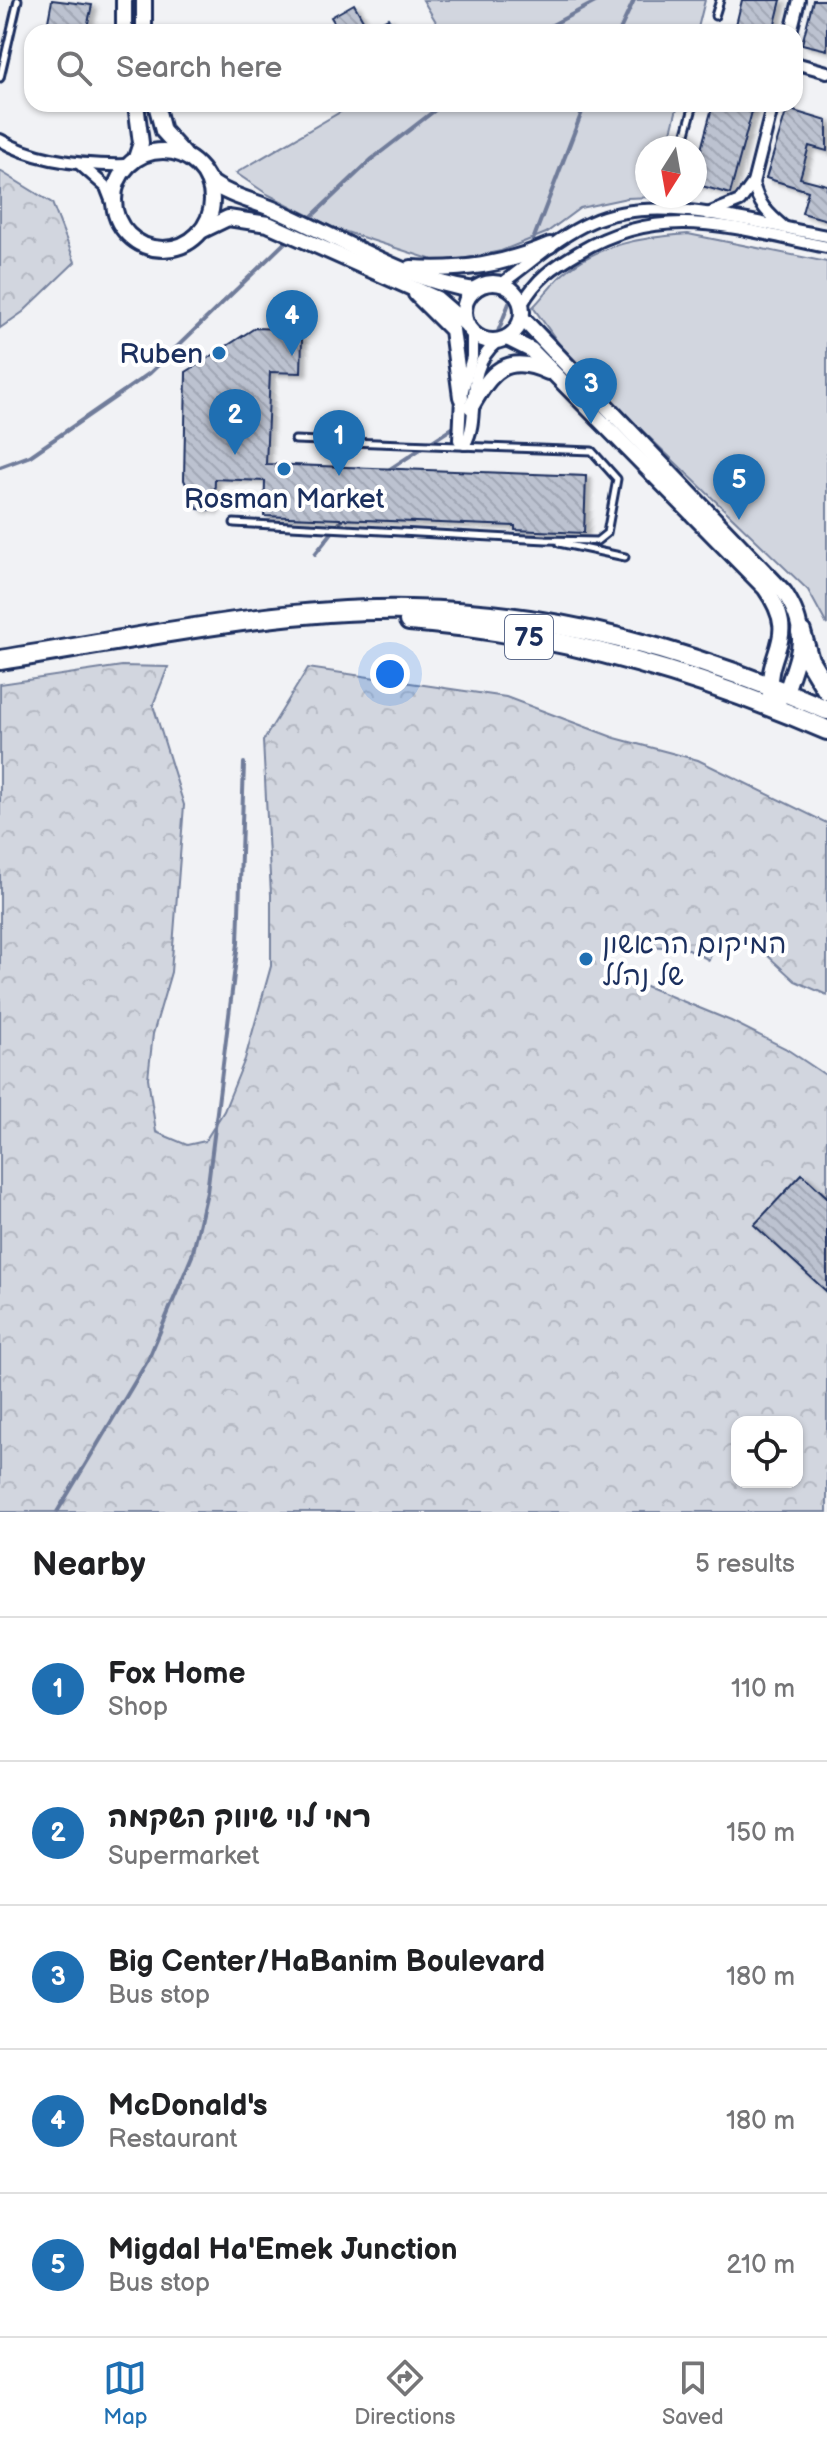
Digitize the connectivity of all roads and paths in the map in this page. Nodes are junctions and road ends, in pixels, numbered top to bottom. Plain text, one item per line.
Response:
1 (18, 0) edge
2 (124, 0) edge
3 (144, 0) edge
4 (720, 0) edge
5 (799, 0) edge
6 (715, 16) dead end
7 (124, 24) edge
8 (144, 24) edge
9 (793, 24) edge
10 (803, 65) edge
11 (827, 72) edge
12 (0, 78) edge
13 (137, 112) edge
14 (158, 112) edge
15 (692, 112) edge
16 (771, 112) edge
17 (685, 136) edge
18 (0, 140) edge
19 (190, 159) junction
20 (132, 162) junction
21 (79, 164) junction
22 (208, 180) junction
23 (753, 183) junction
24 (706, 214) junction
25 (118, 218) junction
26 (785, 228) junction
27 (827, 236) edge
28 (193, 238) junction
29 (550, 245) junction
30 (827, 247) edge
31 (399, 268) junction
32 (404, 284) junction
33 (501, 284) junction
34 (474, 290) junction
35 (522, 311) junction
36 (470, 329) junction
37 (502, 340) junction
38 (558, 377) junction
39 (466, 402) junction
40 (295, 440) dead end
41 (465, 444) junction
42 (234, 523) dead end
43 (546, 540) junction
44 (625, 557) dead end
45 (278, 618) junction
46 (801, 632) junction
47 (0, 660) edge
48 (778, 688) junction
49 (827, 690) edge
50 (771, 706) junction
51 (827, 710) edge
52 (827, 730) edge

1 - 12 lane
2 - 7 main road
3 - 8 main road
4 - 6 lane
5 - 9 street
10 - 11 street
13 - 20 main road
14 - 19 main road
15 - 17 lane
16 - 23 street
18 - 21 street
19 - 20 main road
19 - 22 main road
20 - 21 street
20 - 25 main road
21 - 25 street
22 - 28 main road
22 - 31 main road
23 - 24 street
23 - 26 street
24 - 26 street
24 - 29 street
25 - 28 main road
26 - 27 street
28 - 32 main road
29 - 31 main road
29 - 33 street
30 - 35 street
31 - 34 main road
32 - 36 main road
32 - 39 main road
33 - 34 main road
33 - 35 main road
34 - 36 main road
35 - 37 main road
35 - 46 main road
36 - 37 main road
36 - 39 street
37 - 38 main road
37 - 39 street
38 - 39 main road
38 - 48 main road
39 - 41 street
40 - 41 lane
41 - 43 lane
42 - 43 lane
43 - 44 lane
45 - 47 highway, 75
45 - 48 highway, 75
45 - 50 highway, 75
46 - 48 main road
46 - 49 highway
48 - 50 main road
48 - 51 highway, 75
50 - 52 highway, 75

